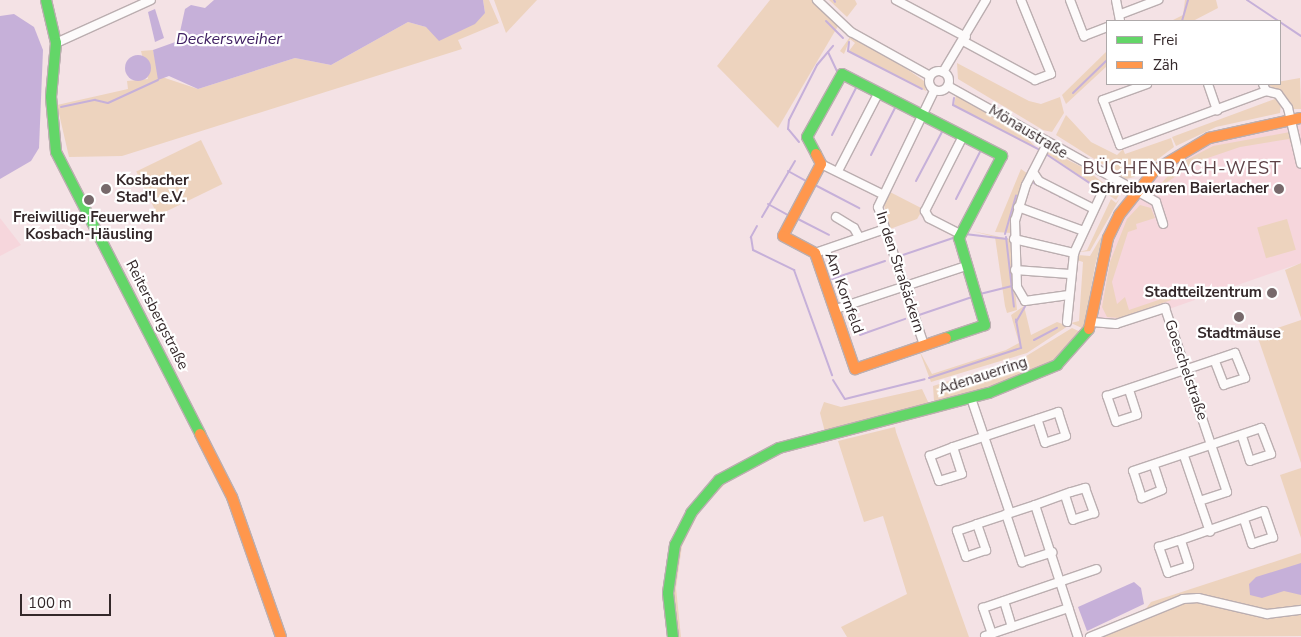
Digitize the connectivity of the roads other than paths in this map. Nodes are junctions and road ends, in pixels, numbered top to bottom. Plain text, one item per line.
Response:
1 (46, 0) edge
2 (151, 0) edge
3 (817, 0) edge
4 (896, 0) edge
5 (986, 0) edge
6 (1021, 0) edge
7 (1070, 0) edge
8 (1116, 0) edge
9 (1158, 0) edge
10 (1121, 17) edge
11 (1106, 26) edge
12 (965, 39) junction
13 (56, 43) junction
14 (943, 72) junction
15 (930, 76) junction
16 (1144, 85) edge
17 (1208, 85) edge
18 (948, 86) junction
19 (1265, 88) edge
20 (934, 91) junction
21 (879, 92) junction
22 (1217, 110) junction
23 (922, 114) junction
24 (1296, 118) edge
25 (963, 136) junction
26 (1047, 144) junction
27 (821, 164) junction
28 (1301, 164) edge
29 (838, 171) junction
30 (1033, 172) junction
31 (1102, 193) dead end
32 (1135, 193) junction
33 (882, 194) junction
34 (1018, 206) junction
35 (1092, 208) junction
36 (836, 217) dead end
37 (1163, 224) dead end
38 (885, 229) junction
39 (1081, 230) junction
40 (960, 234) junction
41 (860, 237) junction
42 (1014, 239) junction
43 (815, 253) junction
44 (1074, 253) junction
45 (966, 266) junction
46 (1015, 270) junction
47 (1070, 274) junction
48 (904, 287) junction
49 (1069, 295) junction
50 (836, 309) junction
51 (1067, 322) dead end
52 (1092, 322) junction
53 (924, 345) junction
54 (1215, 361) junction
55 (1186, 370) junction
56 (1129, 390) junction
57 (971, 398) junction
58 (1037, 419) junction
59 (984, 437) junction
60 (1242, 437) junction
61 (953, 447) junction
62 (1212, 447) junction
63 (1184, 456) junction
64 (1154, 466) junction
65 (1064, 495) junction
66 (1199, 501) junction
67 (1035, 504) junction
68 (1008, 514) junction
69 (1244, 520) junction
70 (977, 524) junction
71 (1210, 532) junction
72 (1181, 542) junction
73 (1052, 552) junction
74 (1098, 569) dead end
75 (1060, 582) junction
76 (1004, 601) junction
77 (1068, 608) junction
78 (1301, 610) edge
79 (1012, 627) junction
80 (988, 635) edge
81 (280, 637) edge
82 (673, 637) edge
83 (1078, 637) edge
84 (1090, 637) edge

1 - 13 street, Reitersbergstraße
2 - 13 street
3 - 15 street
4 - 12 street
5 - 12 street
6 - 12 street
7 - 11 street
8 - 10 street
9 - 10 street
12 - 14 street
13 - 81 street, Reitersbergstraße
14 - 15 street
14 - 18 street
15 - 20 street
16 - 22 street
17 - 22 street
18 - 20 street
18 - 26 street, Mönaustraße
19 - 22 street
19 - 24 street
20 - 23 street, In den Straßäckern
21 - 23 street
21 - 27 street
21 - 29 street
23 - 25 street
23 - 33 street, In den Straßäckern
24 - 28 street
24 - 32 street, Adenauerring
25 - 40 street
25 - 40 street
26 - 30 street
26 - 32 street, Mönaustraße
27 - 29 street
27 - 43 street, Am Kornfeld
29 - 33 street
30 - 34 street
30 - 35 street
31 - 35 street
32 - 37 street, Mönaustraße
32 - 52 street, Adenauerring
33 - 38 street, In den Straßäckern
34 - 39 street
34 - 42 street
35 - 39 street
36 - 41 street
38 - 41 street
38 - 48 street, In den Straßäckern
39 - 44 street
40 - 45 street
41 - 43 street
42 - 44 street
42 - 46 street
43 - 50 street, Am Kornfeld
44 - 47 street
45 - 48 street
45 - 53 street
46 - 47 street
46 - 49 street
47 - 49 street
48 - 50 street
48 - 53 street, In den Straßäckern
49 - 51 street
50 - 53 street, Am Kornfeld
52 - 55 street, Goeschelstraße
52 - 57 street, Adenauerring
54 - 54 street
54 - 55 street
55 - 56 street
55 - 62 street, Goeschelstraße
56 - 56 street
57 - 59 street
57 - 82 street, Adenauerring
58 - 58 street
58 - 59 street
59 - 61 street
59 - 68 street
60 - 60 street
60 - 62 street
61 - 61 street
62 - 63 street
62 - 66 street, Goeschelstraße
63 - 64 street
63 - 66 street
64 - 64 street
65 - 65 street
65 - 67 street
66 - 71 street
67 - 68 street
67 - 73 street
68 - 70 street
68 - 73 street
69 - 69 street
69 - 71 street
70 - 70 street
71 - 72 street
72 - 72 street
73 - 75 street
74 - 75 street
75 - 76 street
75 - 77 street
76 - 79 street
76 - 80 street
77 - 79 street
77 - 83 street
78 - 84 street
79 - 80 street

